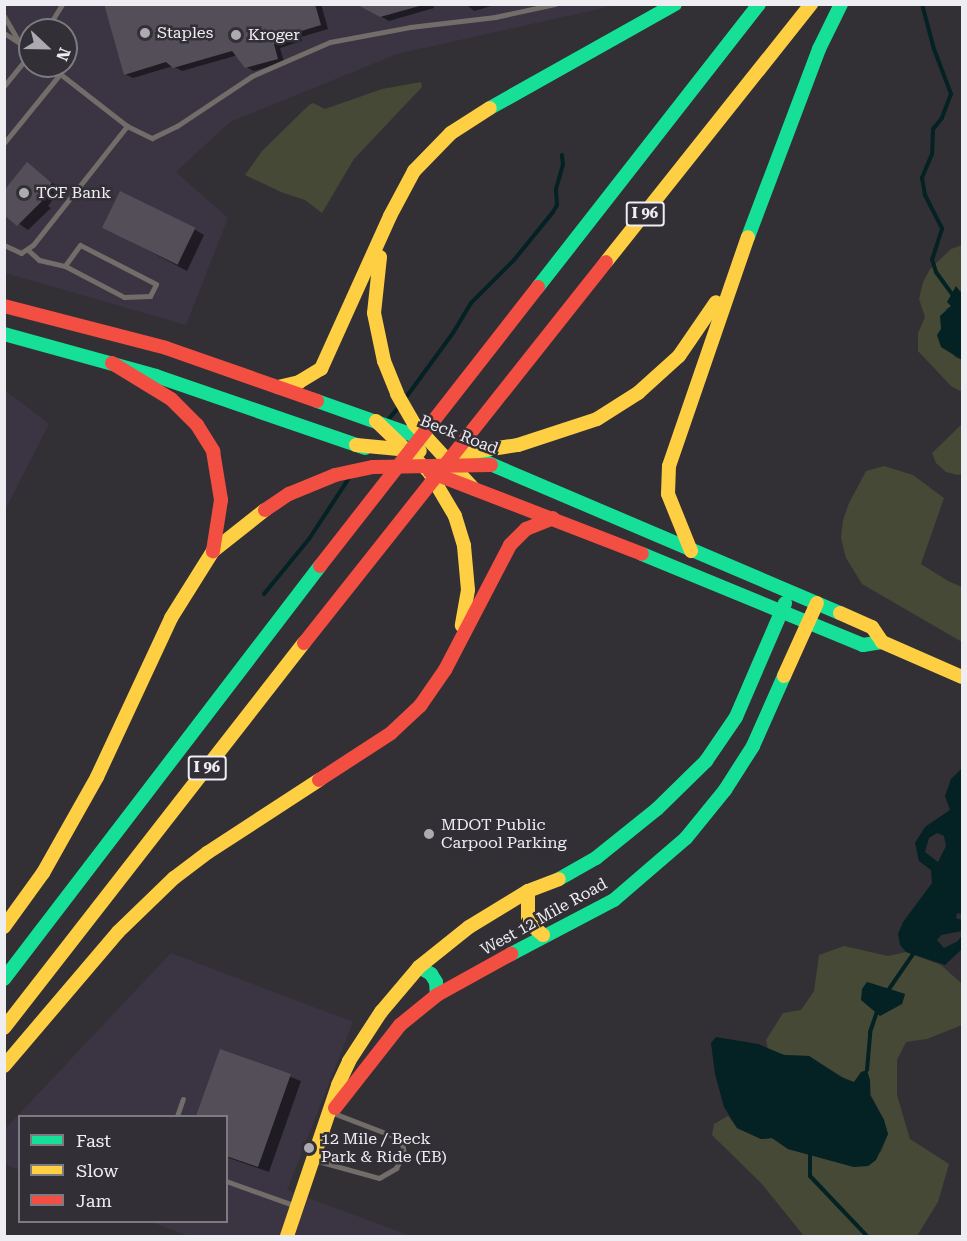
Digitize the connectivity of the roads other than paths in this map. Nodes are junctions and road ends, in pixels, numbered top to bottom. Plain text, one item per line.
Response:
1 (62, 4) edge
2 (555, 4) edge
3 (675, 4) edge
4 (759, 4) edge
5 (811, 4) edge
6 (841, 4) edge
7 (4, 16) edge
8 (53, 18) edge
9 (4, 33) edge
10 (18, 39) edge
11 (18, 40) edge
12 (18, 68) edge
13 (57, 78) edge
14 (65, 78) edge
15 (4, 86) edge
16 (127, 126) junction
17 (4, 143) edge
18 (390, 216) junction
19 (745, 244) junction
20 (4, 245) edge
21 (28, 250) junction
22 (65, 266) junction
23 (4, 306) edge
24 (4, 334) edge
25 (112, 363) junction
26 (278, 387) junction
27 (376, 421) junction
28 (427, 440) junction
29 (356, 445) junction
30 (406, 450) junction
31 (437, 452) junction
32 (464, 454) junction
33 (449, 465) junction
34 (491, 465) junction
35 (420, 467) junction
36 (473, 488) junction
37 (552, 518) junction
38 (213, 551) junction
39 (691, 551) junction
40 (790, 591) junction
41 (818, 603) junction
42 (781, 613) junction
43 (808, 624) junction
44 (882, 642) junction
45 (445, 670) junction
46 (963, 677) edge
47 (528, 891) junction
48 (4, 927) edge
49 (543, 936) junction
50 (420, 967) junction
51 (4, 979) edge
52 (437, 995) junction
53 (4, 1028) edge
54 (4, 1066) edge
55 (183, 1099) dead end
56 (331, 1112) junction
57 (177, 1115) edge
58 (314, 1160) junction
59 (228, 1181) edge
60 (297, 1206) junction
61 (287, 1236) edge

1 - 8 lane
2 - 16 lane
3 - 18 main road
4 - 51 main road, I 96
5 - 53 main road, I 96
6 - 19 main road
7 - 10 lane
9 - 11 lane
12 - 15 lane
13 - 17 lane
14 - 16 lane
16 - 21 lane
18 - 26 main road
18 - 28 main road
19 - 32 main road
19 - 39 main road
20 - 21 lane
21 - 22 lane
22 - 22 lane
23 - 26 main road, Beck Road
24 - 25 main road, Beck Road
25 - 29 main road, Beck Road
25 - 38 main road
26 - 27 main road, Beck Road
27 - 28 main road, Beck Road
27 - 30 main road
28 - 31 main road
28 - 32 main road, Beck Road
29 - 30 main road
29 - 35 main road, Beck Road
30 - 31 main road
30 - 35 main road
31 - 32 main road
31 - 33 main road
32 - 34 main road, Beck Road
33 - 34 main road
33 - 35 main road
33 - 36 main road
34 - 39 main road, Beck Road
35 - 36 main road, Beck Road
35 - 38 main road
35 - 45 main road
36 - 37 main road, Beck Road
37 - 42 main road, Beck Road
37 - 45 main road
38 - 48 main road
39 - 40 main road, Beck Road
40 - 41 main road, Beck Road
40 - 42 main road, West 12 Mile Road
41 - 43 main road, West 12 Mile Road
41 - 44 main road, Beck Road
42 - 43 main road, Beck Road
42 - 47 main road, West 12 Mile Road
43 - 44 main road, Beck Road
43 - 49 main road, West 12 Mile Road
44 - 46 main road, Beck Road
45 - 54 main road
47 - 49 main road
47 - 50 main road, West 12 Mile Road
49 - 52 main road, West 12 Mile Road
50 - 52 main road
50 - 56 main road, West 12 Mile Road
52 - 56 main road, West 12 Mile Road
55 - 57 lane
56 - 58 main road, West 12 Mile Road
56 - 58 lane
58 - 60 main road, West 12 Mile Road
59 - 60 lane
60 - 61 main road, West 12 Mile Road

